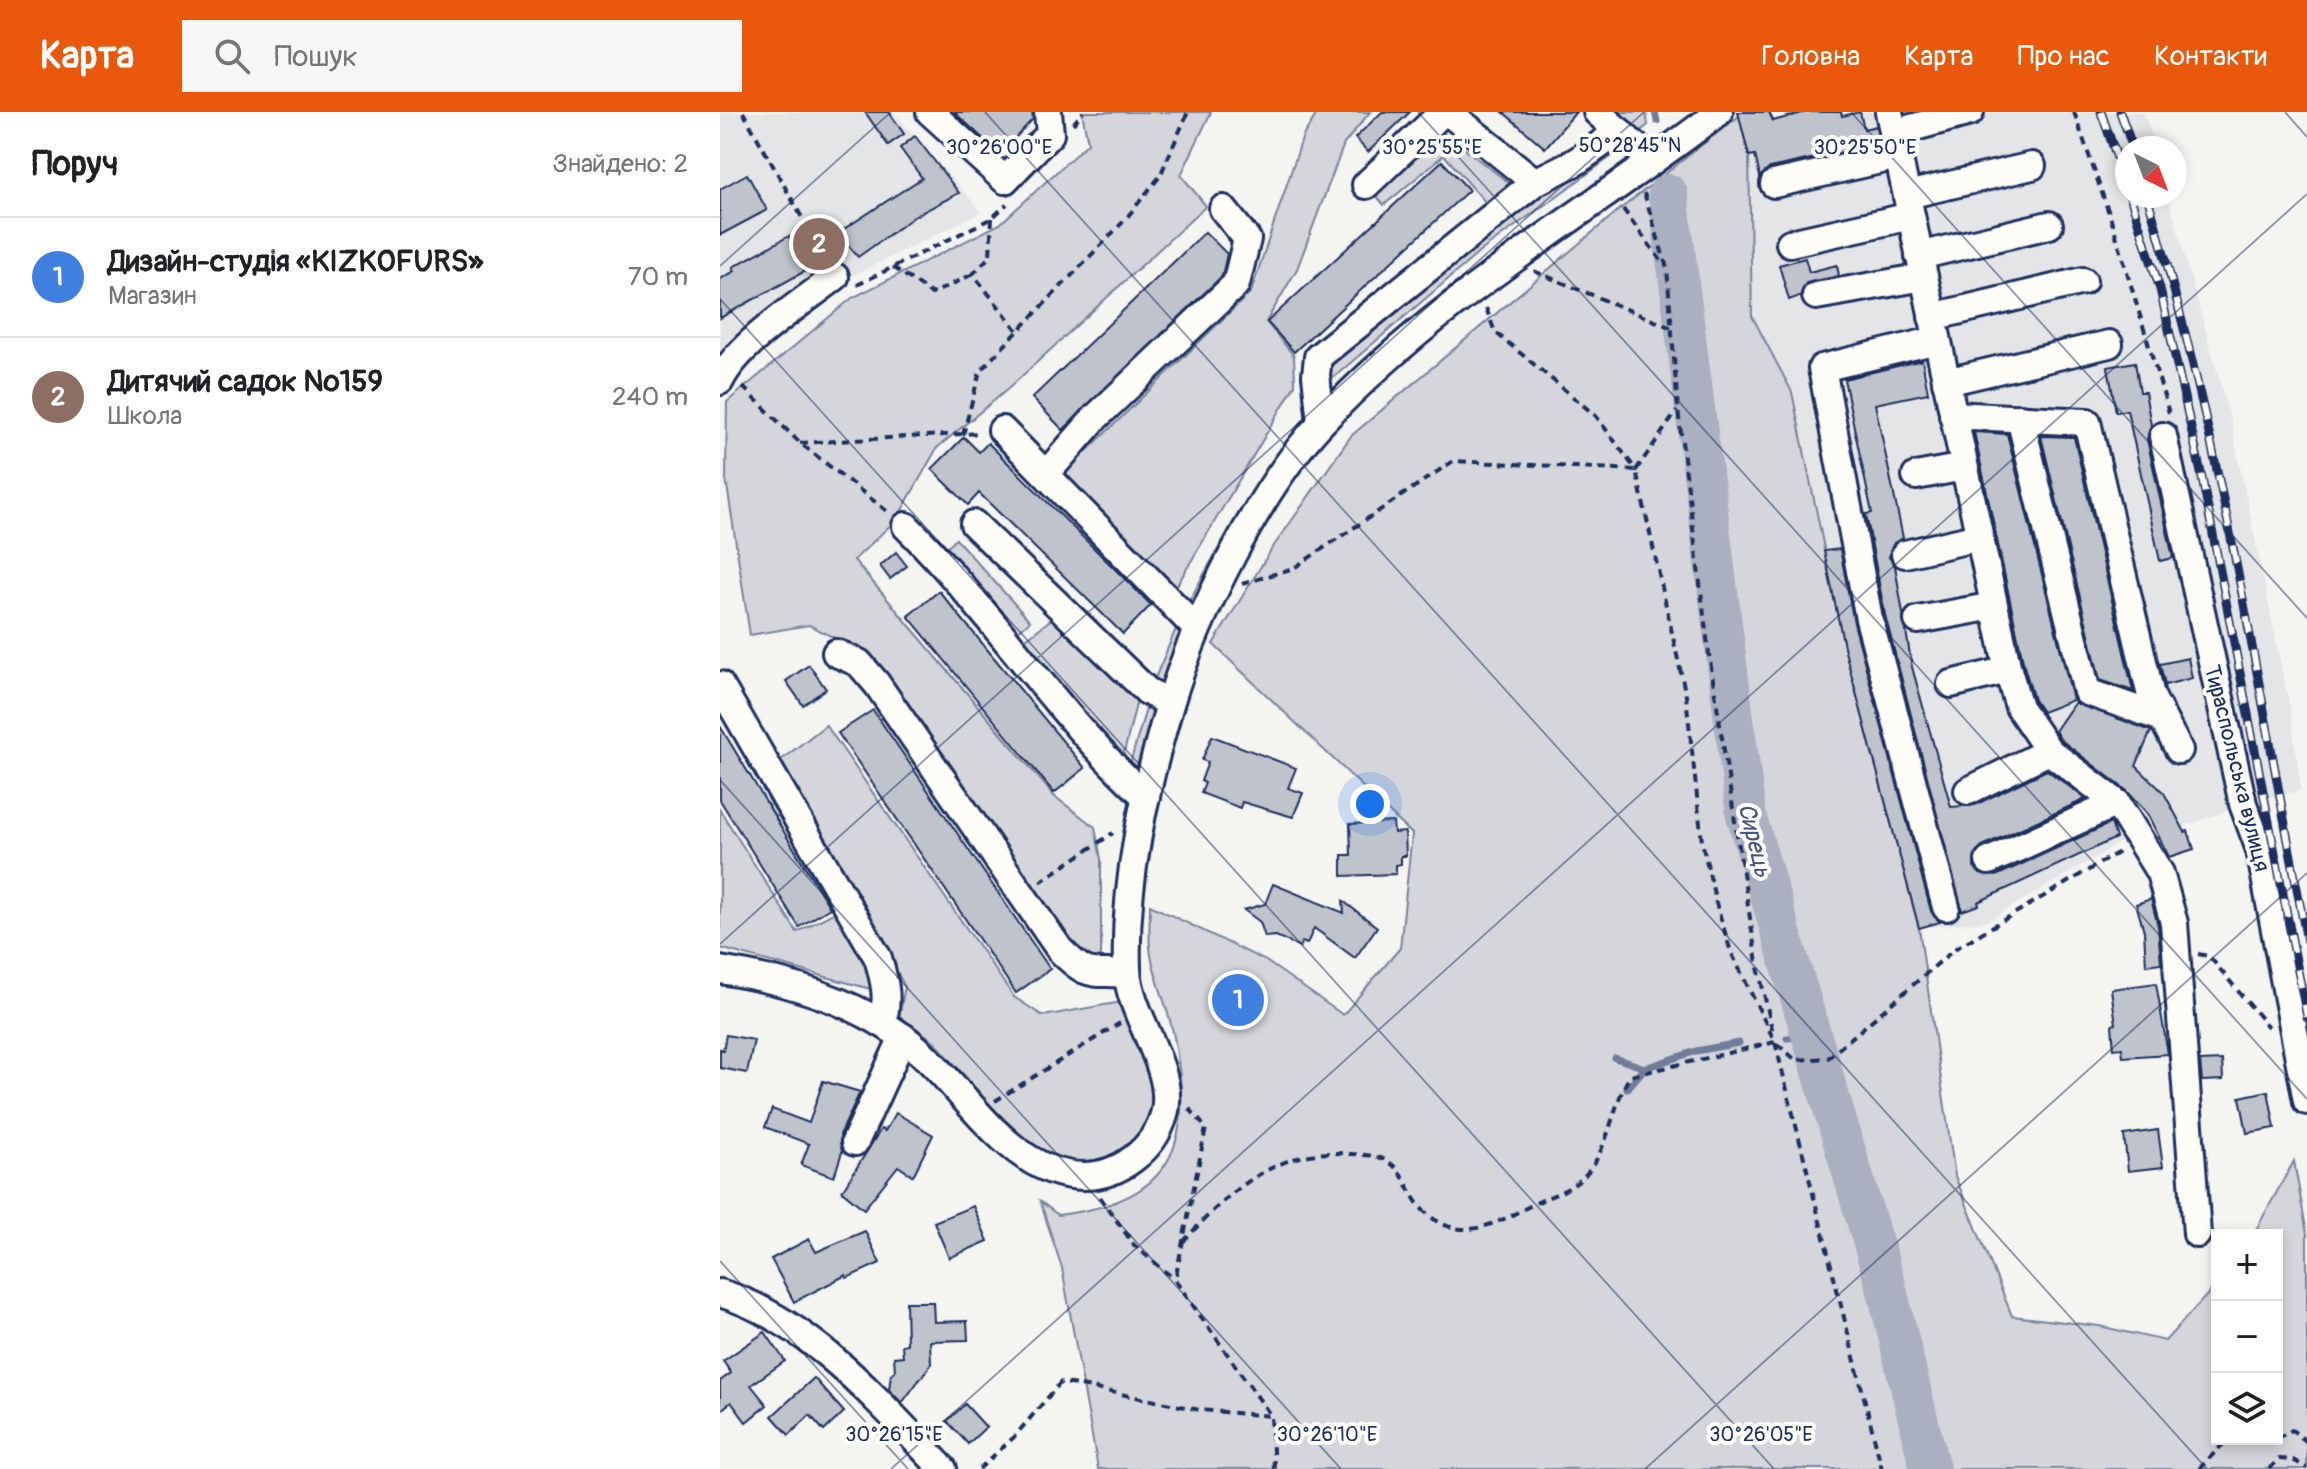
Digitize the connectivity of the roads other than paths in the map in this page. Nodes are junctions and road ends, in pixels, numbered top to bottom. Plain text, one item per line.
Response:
1 (930, 112) edge
2 (1048, 112) edge
3 (1446, 112) edge
4 (1597, 112) edge
5 (1719, 112) edge
6 (1970, 112) edge
7 (1619, 131) junction
8 (1894, 133) edge
9 (1652, 161) junction
10 (2032, 166) dead end
11 (1535, 182) junction
12 (1774, 184) dead end
13 (1366, 185) dead end
14 (1909, 206) junction
15 (1223, 209) dead end
16 (2049, 225) dead end
17 (1790, 243) dead end
18 (1922, 266) junction
19 (2083, 281) dead end
20 (842, 283) road end
21 (1816, 296) dead end
22 (1935, 328) junction
23 (2109, 344) dead end
24 (720, 381) edge
25 (1946, 382) junction
26 (1953, 415) junction
27 (2020, 418) junction
28 (1321, 422) junction
29 (1002, 430) road end
30 (2163, 436) dead end
31 (1964, 467) junction
32 (1046, 474) junction
33 (1916, 476) dead end
34 (974, 524) dead end
35 (906, 526) road end
36 (1979, 537) junction
37 (1905, 554) dead end
38 (1994, 606) junction
39 (1918, 620) dead end
40 (1196, 628) junction
41 (836, 653) dead end
42 (2008, 670) junction
43 (1951, 684) dead end
44 (720, 685) edge
45 (1170, 703) junction
46 (2162, 718) junction
47 (2179, 750) dead end
48 (2049, 751) junction
49 (1968, 791) dead end
50 (1146, 797) junction
51 (2117, 803) junction
52 (1989, 861) dead end
53 (1946, 907) dead end
54 (720, 970) edge
55 (1127, 974) junction
56 (892, 1030) junction
57 (2307, 1101) edge
58 (855, 1142) dead end
59 (2197, 1234) dead end
60 (720, 1293) edge
61 (943, 1469) edge

1 - 2 street
3 - 11 street
3 - 13 street
4 - 7 street
5 - 9 street
6 - 8 street
7 - 9 street
7 - 11 street
8 - 12 street
8 - 14 street
9 - 28 street
10 - 14 street
11 - 28 street
14 - 17 street
14 - 18 street
15 - 32 street
16 - 18 street
18 - 21 street
18 - 22 street
19 - 22 street
20 - 24 street
22 - 25 street
22 - 53 street
23 - 25 street
25 - 26 street
26 - 27 street
26 - 31 street
27 - 46 street
27 - 46 street
28 - 40 street
29 - 32 street
30 - 57 street, Тираспольська вулиця
31 - 33 street
31 - 36 street
32 - 40 street
34 - 45 street
35 - 50 street
36 - 37 street
36 - 38 street
38 - 39 street
38 - 42 street
40 - 45 street
41 - 55 street
42 - 43 street
42 - 48 street
44 - 56 street
45 - 50 street
46 - 47 street
48 - 49 street
48 - 51 street
50 - 55 street
51 - 52 street
51 - 59 street
54 - 56 street
55 - 56 street
56 - 58 street
60 - 61 street

